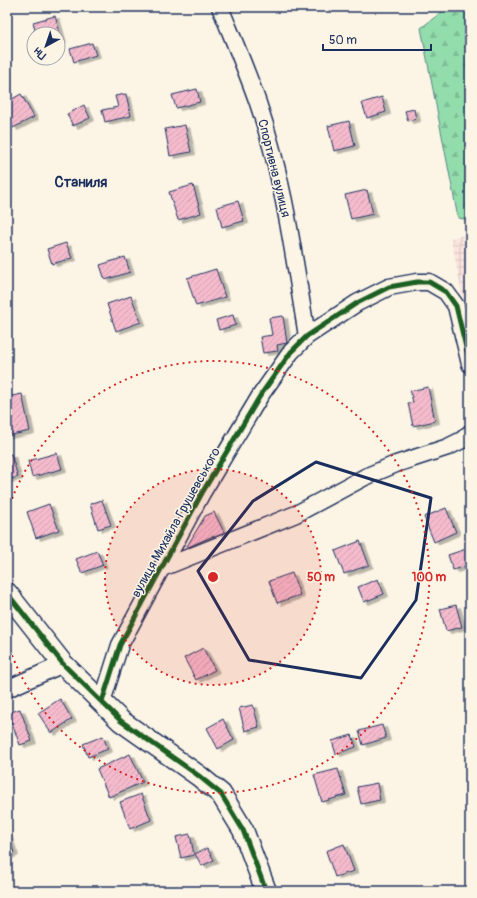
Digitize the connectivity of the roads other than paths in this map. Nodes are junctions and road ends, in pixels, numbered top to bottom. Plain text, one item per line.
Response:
1 (220, 7) edge
2 (307, 336) junction
3 (470, 361) edge
4 (470, 364) edge
5 (470, 433) edge
6 (162, 568) junction
7 (7, 593) edge
8 (63, 664) junction
9 (7, 689) edge
10 (102, 702) junction
11 (266, 891) edge

1 - 2 street, Спортивна вулиця
2 - 3 street, вулиця Михайла Грушевського
2 - 6 street, вулиця Михайла Грушевського
3 - 4 street, вулиця Михайла Грушевського
5 - 6 street, вулиця Михайла Грушевського
6 - 10 street, вулиця Михайла Грушевського
7 - 8 street
8 - 9 street
8 - 10 street
10 - 11 street

